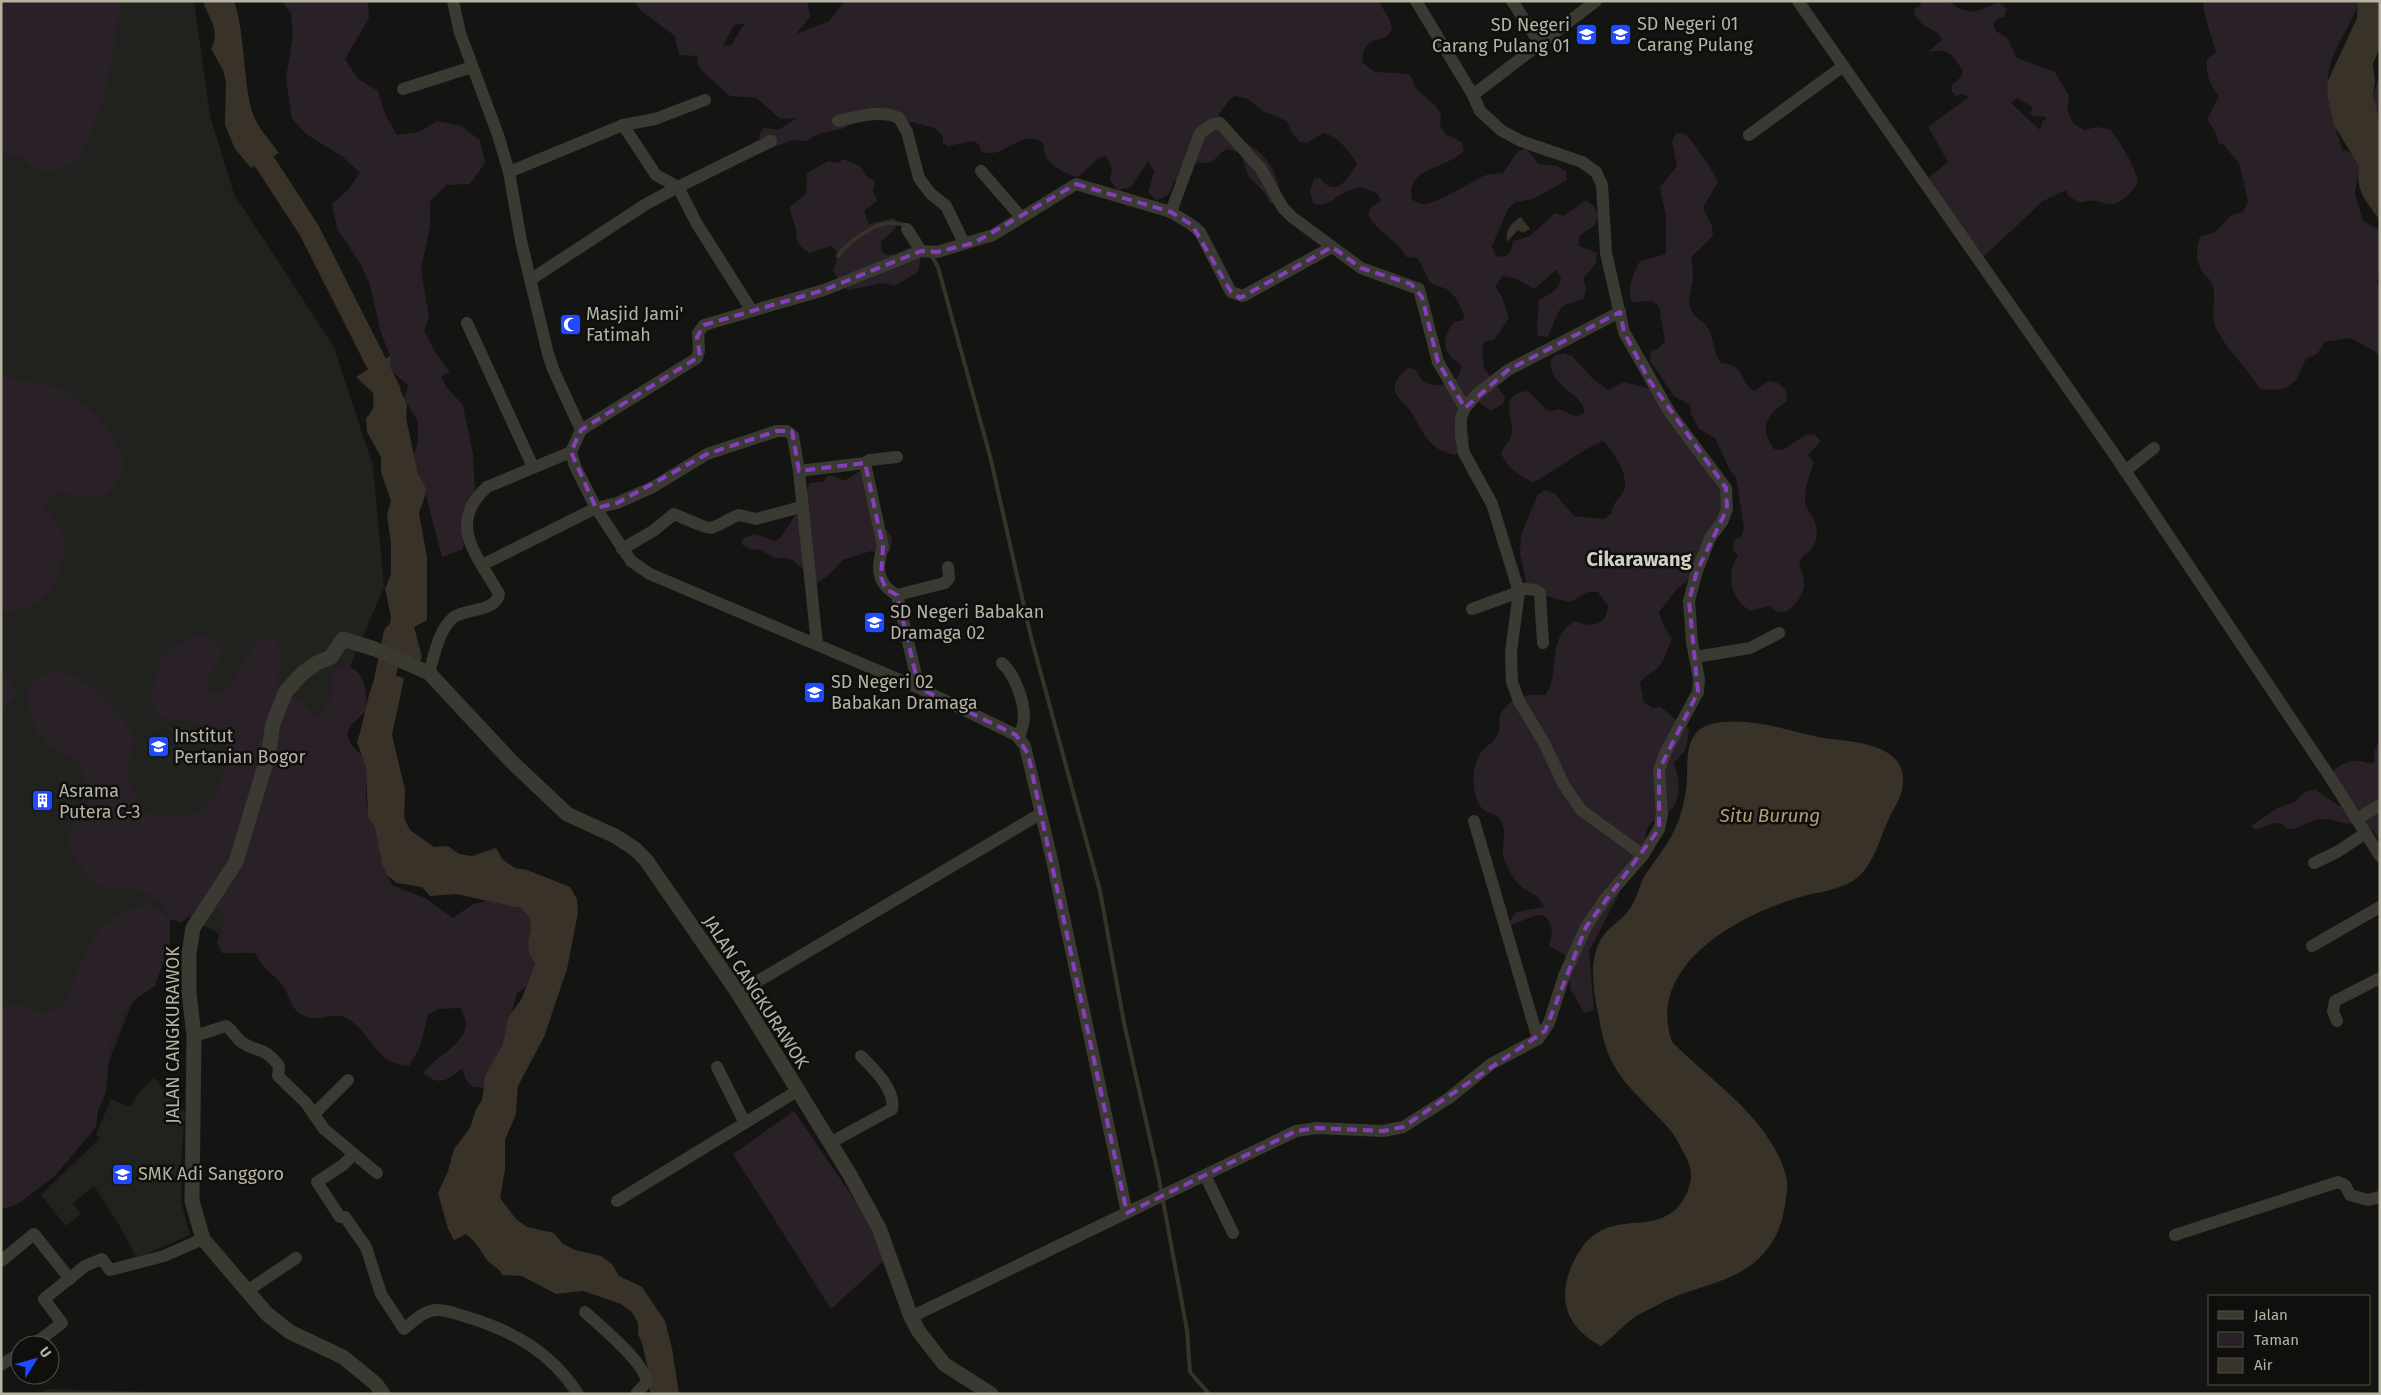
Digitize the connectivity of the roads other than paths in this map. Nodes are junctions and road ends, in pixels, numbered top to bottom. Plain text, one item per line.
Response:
1 (453, 1) edge
2 (1416, 1) edge
3 (1512, 1) edge
4 (1596, 1) edge
5 (1798, 1) edge
6 (1540, 42) junction
7 (1842, 67) junction
8 (472, 68) junction
9 (403, 89) dead end
10 (1473, 95) junction
11 (705, 100) dead end
12 (838, 121) dead end
13 (623, 125) junction
14 (1749, 134) dead end
15 (771, 141) dead end
16 (981, 171) dead end
17 (509, 172) junction
18 (678, 187) junction
19 (1171, 212) junction
20 (1021, 217) junction
21 (907, 228) dead end
22 (964, 243) junction
23 (1332, 247) junction
24 (922, 251) junction
25 (530, 280) junction
26 (752, 311) junction
27 (1620, 312) junction
28 (467, 323) dead end
29 (1465, 408) junction
30 (581, 430) junction
31 (2154, 448) dead end
32 (571, 452) junction
33 (898, 457) dead end
34 (865, 463) junction
35 (533, 467) junction
36 (2130, 467) junction
37 (799, 471) junction
38 (801, 507) junction
39 (596, 508) junction
40 (622, 549) junction
41 (482, 565) junction
42 (948, 567) dead end
43 (1518, 590) junction
44 (897, 595) junction
45 (1472, 609) dead end
46 (1778, 633) dead end
47 (1543, 642) dead end
48 (817, 644) junction
49 (1696, 657) junction
50 (1002, 663) dead end
51 (423, 670) junction
52 (919, 688) junction
53 (1019, 737) junction
54 (2380, 805) edge
55 (1040, 814) junction
56 (2357, 819) junction
57 (1474, 822) dead end
58 (2366, 833) junction
59 (1642, 855) junction
60 (2380, 856) edge
61 (2314, 863) dead end
62 (2380, 907) edge
63 (2312, 946) dead end
64 (2380, 978) edge
65 (738, 993) junction
66 (2337, 1021) dead end
67 (194, 1036) junction
68 (1538, 1039) junction
69 (861, 1056) dead end
70 (717, 1067) dead end
71 (348, 1080) dead end
72 (797, 1091) junction
73 (314, 1114) junction
74 (745, 1123) junction
75 (830, 1144) junction
76 (353, 1155) junction
77 (377, 1173) dead end
78 (1206, 1177) junction
79 (2380, 1197) edge
80 (617, 1201) dead end
81 (1127, 1213) junction
82 (1233, 1233) dead end
83 (2175, 1234) dead end
84 (202, 1239) junction
85 (296, 1258) dead end
86 (1, 1261) edge
87 (70, 1279) junction
88 (247, 1291) junction
89 (585, 1312) dead end
90 (911, 1317) junction
91 (46, 1335) edge
92 (384, 1394) edge
93 (578, 1394) edge
94 (636, 1394) edge
95 (991, 1394) edge

1 - 8 street
2 - 10 street
3 - 6 street
4 - 6 street
5 - 7 street
6 - 10 street
7 - 14 street
7 - 36 street
8 - 9 street
8 - 17 street
10 - 27 street
11 - 13 street
12 - 22 street
13 - 17 street
13 - 18 street
15 - 18 street
16 - 20 street
17 - 25 street
18 - 25 street
18 - 26 street
19 - 20 street
19 - 23 street
19 - 23 street
20 - 22 street
21 - 24 street
22 - 24 street
23 - 29 street
24 - 26 street
25 - 30 street
26 - 30 street
27 - 29 street
27 - 49 street
28 - 35 street
29 - 43 street
30 - 32 street
31 - 36 street
32 - 35 street
32 - 39 street
33 - 34 street
34 - 37 street
34 - 44 street
35 - 41 street
36 - 56 street
37 - 38 street
37 - 39 street
38 - 40 street
38 - 48 street
39 - 40 street
39 - 41 street
40 - 48 street
41 - 51 street
42 - 44 street
43 - 45 street
43 - 47 street
43 - 59 street
44 - 52 street
46 - 49 street
48 - 52 street
49 - 59 street
50 - 53 street
51 - 65 street, JALAN CANGKURAWOK
51 - 67 street, JALAN CANGKURAWOK
52 - 53 street
53 - 55 street
54 - 56 street
55 - 65 street
55 - 81 street
56 - 58 street
57 - 68 street
58 - 60 street
58 - 61 street
59 - 68 street
62 - 63 street
64 - 66 street
65 - 72 street, JALAN CANGKURAWOK
67 - 73 street
67 - 84 street, JALAN CANGKURAWOK
68 - 78 street
69 - 75 street
70 - 74 street
71 - 73 street
72 - 74 street
72 - 75 street, JALAN CANGKURAWOK
73 - 76 street
74 - 80 street
75 - 90 street, JALAN CANGKURAWOK
76 - 77 street
76 - 93 street
78 - 81 street
78 - 82 street
79 - 83 street
81 - 90 street
84 - 87 street
84 - 88 street, JALAN CANGKURAWOK
85 - 88 street
86 - 87 street
87 - 91 street
88 - 92 street, JALAN CANGKURAWOK
89 - 94 street
90 - 95 street, JALAN CANGKURAWOK

